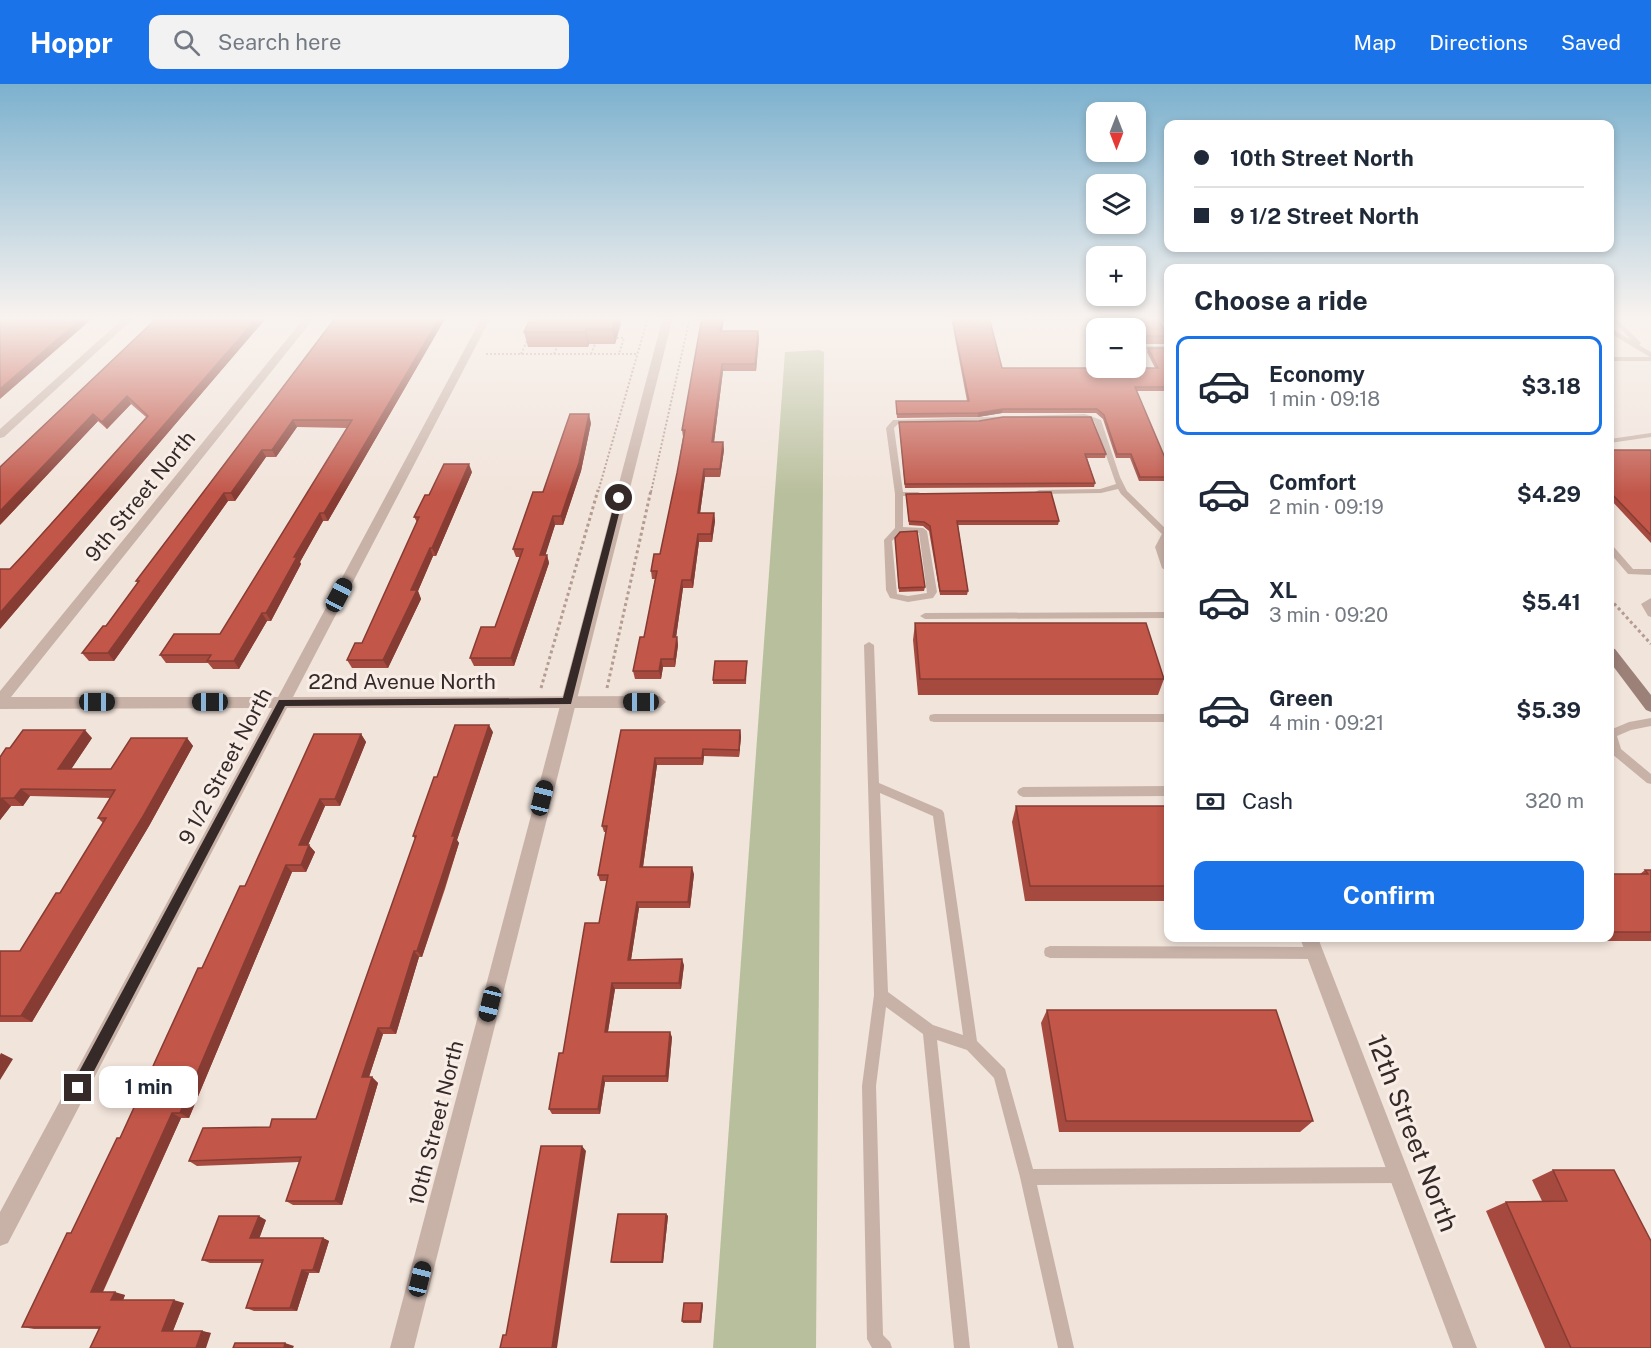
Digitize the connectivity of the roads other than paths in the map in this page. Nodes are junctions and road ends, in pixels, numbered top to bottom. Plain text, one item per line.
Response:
1 (65, 376) edge
2 (263, 376) edge
3 (456, 376) edge
4 (653, 376) edge
5 (0, 435) edge
6 (1651, 435) edge
7 (1614, 440) edge
8 (1120, 485) junction
9 (1024, 493) edge
10 (899, 494) junction
11 (932, 494) edge
12 (899, 529) junction
13 (1164, 529) edge
14 (1164, 541) edge
15 (1614, 553) edge
16 (1164, 556) edge
17 (1651, 572) edge
18 (1651, 601) edge
19 (1651, 614) edge
20 (1164, 615) edge
21 (925, 616) dead end
22 (870, 645) dead end
23 (1614, 658) edge
24 (0, 702) edge
25 (282, 702) junction
26 (567, 702) junction
27 (659, 702) dead end
28 (1651, 706) edge
29 (934, 718) dead end
30 (1164, 718) edge
31 (1651, 722) edge
32 (1614, 733) edge
33 (1614, 744) edge
34 (1651, 780) edge
35 (873, 785) junction
36 (1164, 791) edge
37 (1023, 792) dead end
38 (1312, 945) edge
39 (1050, 952) dead end
40 (881, 995) junction
41 (929, 1031) junction
42 (971, 1044) junction
43 (1400, 1175) junction
44 (1028, 1177) junction
45 (0, 1235) edge
46 (402, 1348) edge
47 (884, 1348) edge
48 (962, 1348) edge
49 (1066, 1348) edge
50 (1466, 1348) edge

1 - 5 street
2 - 24 street, 9th Street North
3 - 25 street, 9 1/2 Street North
4 - 26 street, 10th Street North
6 - 7 lane
8 - 9 lane
8 - 10 lane
8 - 13 lane
10 - 11 lane
10 - 12 lane
12 - 12 lane
14 - 16 street
15 - 17 lane
18 - 19 lane
20 - 21 lane
22 - 35 lane
23 - 28 main road
24 - 25 street, 22nd Avenue North
25 - 26 street, 22nd Avenue North
25 - 45 street, 9 1/2 Street North
26 - 27 street, 22nd Avenue North
26 - 46 street, 10th Street North
29 - 30 lane
31 - 32 lane
33 - 34 lane
35 - 40 lane
35 - 42 lane
36 - 37 lane
38 - 39 lane
38 - 43 street, 12th Street North
40 - 41 lane
40 - 47 lane
41 - 42 lane
41 - 48 lane
42 - 44 lane
43 - 44 lane
43 - 50 street, 12th Street North
44 - 49 lane

